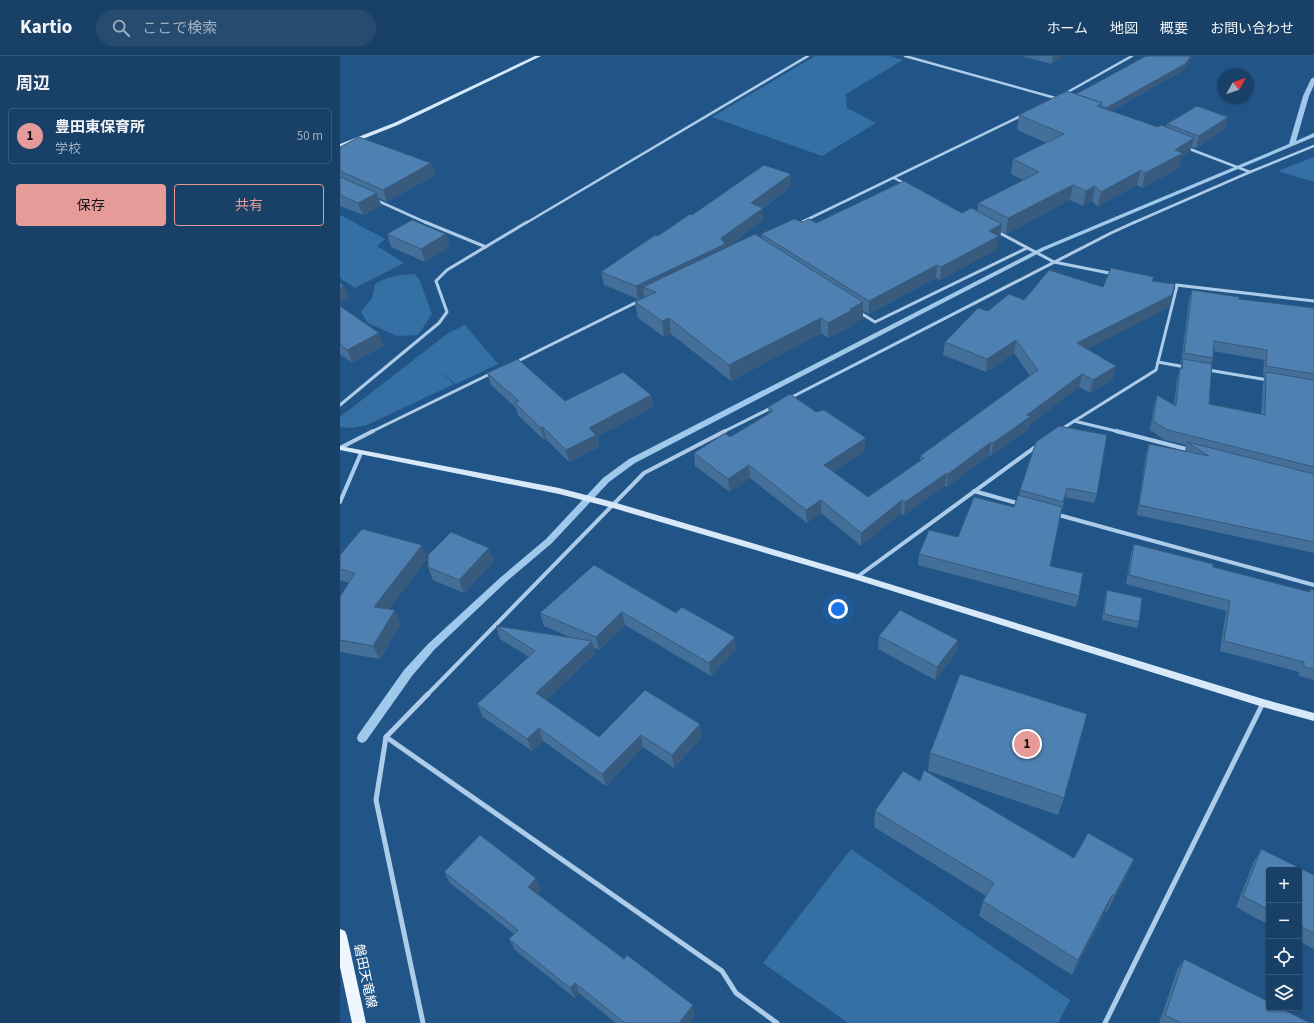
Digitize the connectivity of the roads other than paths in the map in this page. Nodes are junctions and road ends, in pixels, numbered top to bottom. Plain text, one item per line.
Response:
1 (539, 56) edge
2 (808, 56) edge
3 (905, 56) edge
4 (1132, 56) edge
5 (1057, 99) junction
6 (1064, 101) edge
7 (1050, 102) edge
8 (1029, 112) edge
9 (340, 146) edge
10 (1314, 146) edge
11 (1183, 147) edge
12 (1250, 172) junction
13 (894, 178) junction
14 (908, 185) edge
15 (375, 200) edge
16 (795, 226) edge
17 (992, 229) edge
18 (486, 247) junction
19 (1027, 248) junction
20 (1054, 262) junction
21 (1116, 274) edge
22 (1169, 284) edge
23 (1177, 286) junction
24 (646, 298) edge
25 (1314, 302) edge
26 (854, 309) edge
27 (1158, 362) junction
28 (510, 365) edge
29 (1189, 367) edge
30 (1205, 370) edge
31 (496, 372) edge
32 (1275, 381) edge
33 (785, 400) edge
34 (778, 404) edge
35 (340, 405) edge
36 (1074, 420) junction
37 (1053, 434) edge
38 (1041, 443) edge
39 (340, 448) edge
40 (1198, 452) edge
41 (361, 453) junction
42 (974, 491) junction
43 (340, 502) edge
44 (613, 505) junction
45 (1027, 506) edge
46 (1050, 512) edge
47 (857, 577) junction
48 (1314, 585) edge
49 (1263, 703) junction
50 (1314, 717) edge
51 (386, 737) junction
52 (340, 936) edge
53 (359, 1023) edge
54 (423, 1023) edge
55 (777, 1023) edge
56 (1105, 1023) edge

1 - 9 street
2 - 18 street
3 - 5 street
4 - 5 street
5 - 6 street
5 - 7 street
8 - 13 street
10 - 12 street
11 - 12 street
12 - 20 street
13 - 14 street
13 - 16 street
15 - 18 street
17 - 19 street
18 - 35 street
19 - 20 street
19 - 26 street
20 - 21 street
20 - 33 street
22 - 23 street
23 - 25 street
23 - 27 street
24 - 28 street
27 - 29 street
27 - 36 street
30 - 32 street
31 - 39 street
34 - 44 street
36 - 37 street
36 - 40 street
38 - 42 street
39 - 41 street
41 - 43 street
41 - 44 street
42 - 45 street
42 - 47 street
44 - 47 street
44 - 51 street
46 - 48 street
47 - 49 street
49 - 50 street
49 - 56 street
51 - 54 street
51 - 55 street
52 - 53 main road, 磐田天竜線

